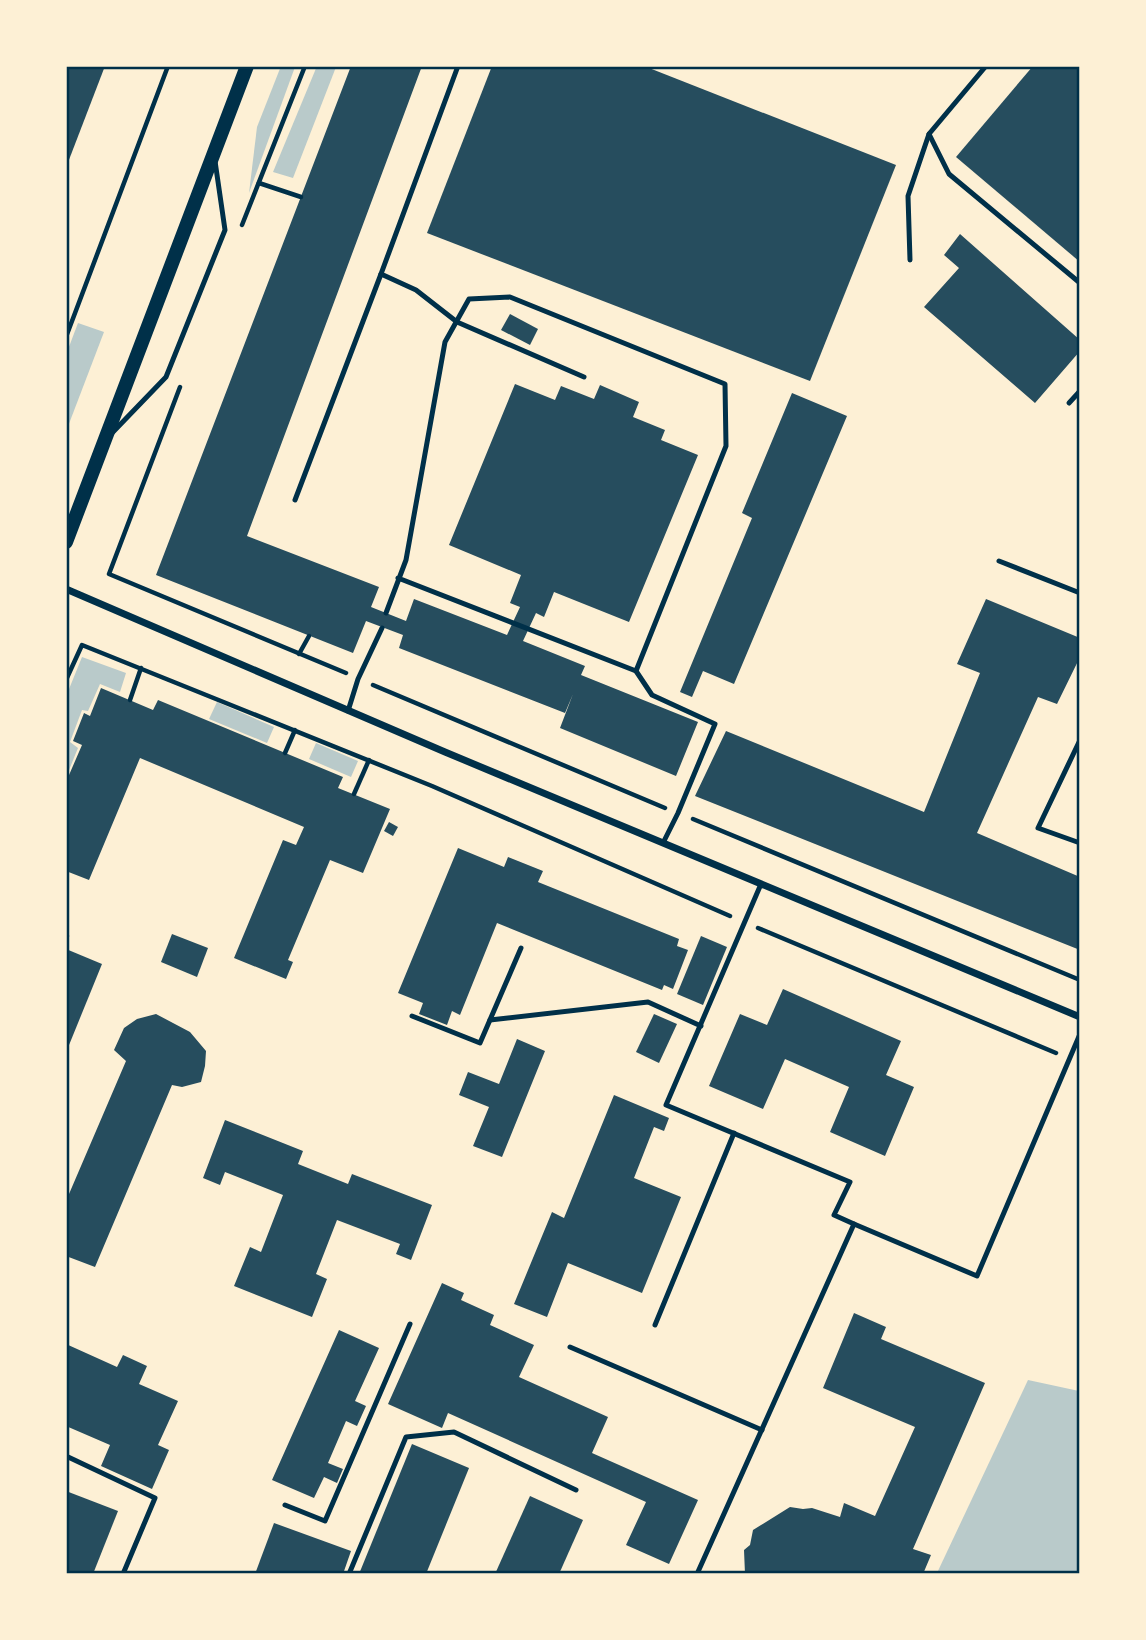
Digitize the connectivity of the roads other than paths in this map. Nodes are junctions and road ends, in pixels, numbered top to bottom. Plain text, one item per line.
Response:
1 (247, 66) edge
2 (458, 66) edge
3 (986, 66) edge
4 (929, 134) junction
5 (214, 152) junction
6 (910, 260) dead end
7 (381, 274) junction
8 (1080, 283) edge
9 (457, 322) junction
10 (584, 377) dead end
11 (1080, 391) edge
12 (1069, 404) dead end
13 (103, 442) junction
14 (295, 500) dead end
15 (66, 542) edge
16 (999, 561) dead end
17 (398, 578) junction
18 (66, 589) edge
19 (1080, 593) edge
20 (386, 613) dead end
21 (382, 628) dead end
22 (636, 671) junction
23 (348, 711) junction
24 (1080, 740) edge
25 (663, 843) junction
26 (1080, 843) edge
27 (761, 884) junction
28 (521, 948) dead end
29 (412, 1016) dead end
30 (1080, 1017) edge
31 (490, 1020) junction
32 (701, 1026) junction
33 (1080, 1034) edge
34 (734, 1133) junction
35 (854, 1224) junction
36 (410, 1324) dead end
37 (655, 1325) dead end
38 (570, 1347) dead end
39 (762, 1430) junction
40 (66, 1456) edge
41 (576, 1490) dead end
42 (285, 1506) dead end
43 (123, 1573) edge
44 (349, 1573) edge
45 (697, 1573) edge

1 - 5 main road
2 - 7 lane
3 - 4 lane
4 - 6 lane
4 - 8 lane
5 - 13 main road
5 - 13 lane
7 - 9 lane
7 - 14 lane
9 - 10 lane
9 - 17 lane
9 - 22 lane
11 - 12 lane
13 - 15 main road
16 - 19 lane
17 - 20 lane
17 - 22 lane
18 - 23 street
21 - 23 lane
22 - 25 lane
23 - 25 street
24 - 26 lane
25 - 27 street
27 - 30 street
27 - 32 lane
28 - 31 lane
29 - 31 lane
31 - 32 lane
32 - 34 lane
33 - 35 lane
34 - 35 lane
34 - 37 lane
35 - 39 lane
36 - 42 lane
38 - 39 lane
39 - 45 lane
40 - 43 lane
41 - 44 lane

